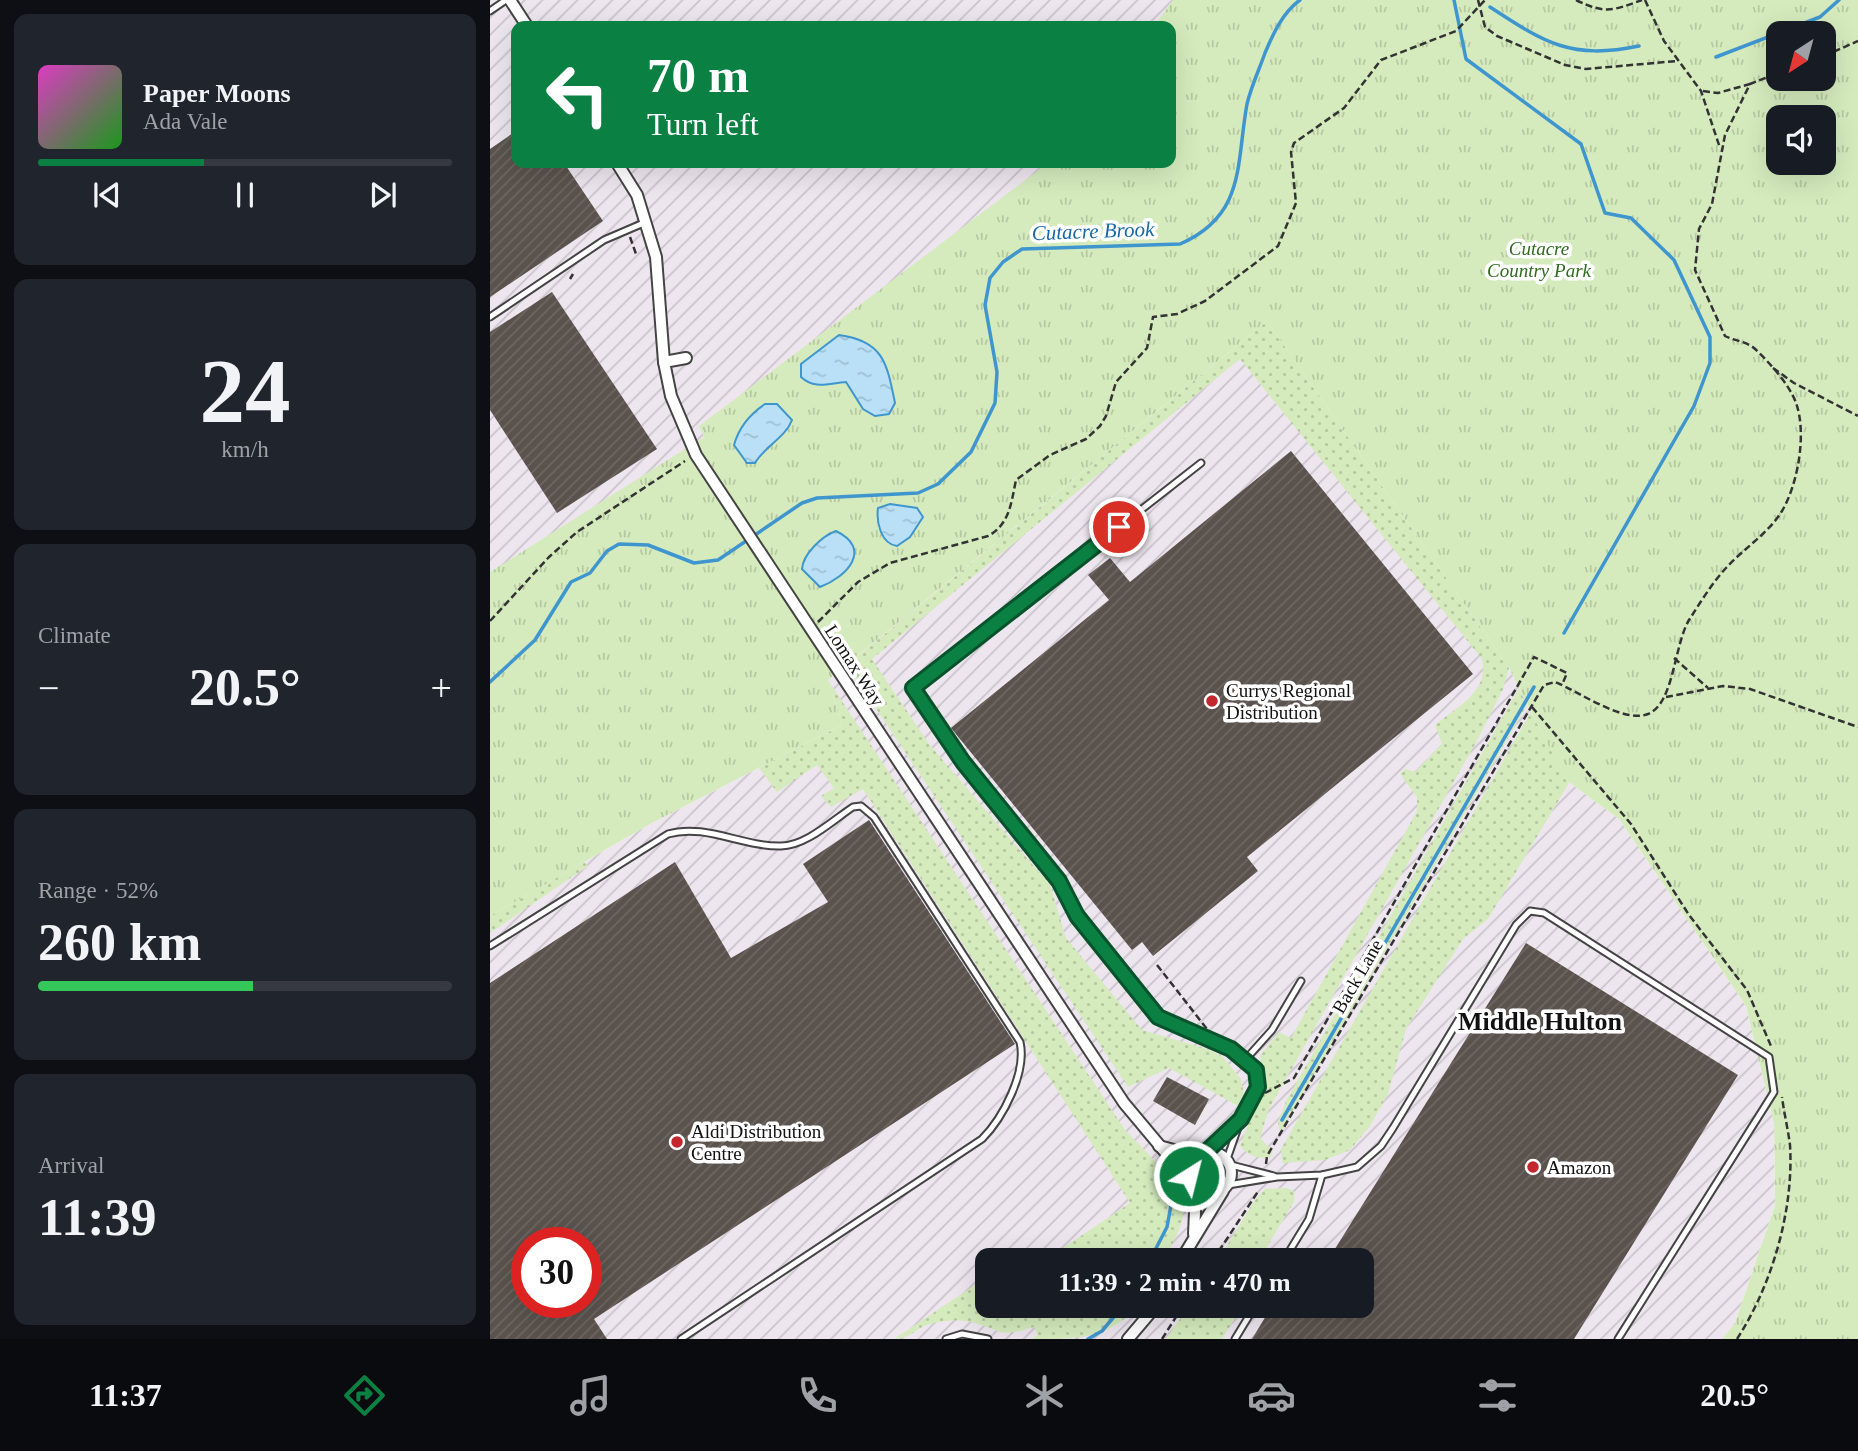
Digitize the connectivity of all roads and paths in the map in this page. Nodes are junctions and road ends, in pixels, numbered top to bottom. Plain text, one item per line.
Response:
1 (508, 0) edge
2 (1485, 0) edge
3 (1576, 0) edge
4 (1644, 0) edge
5 (1478, 2) edge
6 (490, 11) edge
7 (523, 21) edge
8 (1858, 41) edge
9 (1836, 51) edge
10 (1677, 61) junction
11 (1766, 78) edge
12 (1750, 84) junction
13 (1702, 91) junction
14 (1720, 150) junction
15 (620, 168) edge
16 (646, 222) junction
17 (627, 230) junction
18 (636, 254) dead end
19 (573, 274) dead end
20 (570, 279) dead end
21 (490, 317) edge
22 (686, 358) dead end
23 (664, 362) junction
24 (1769, 365) junction
25 (1858, 416) edge
26 (685, 461) dead end
27 (1201, 463) dead end
28 (490, 621) edge
29 (817, 624) dead end
30 (1674, 658) junction
31 (1562, 685) junction
32 (1708, 688) junction
33 (1666, 697) junction
34 (1858, 727) edge
35 (490, 946) edge
36 (1157, 964) dead end
37 (1301, 982) dead end
38 (1205, 1040) junction
39 (1246, 1059) junction
40 (1260, 1097) dead end
41 (1241, 1119) junction
42 (1159, 1146) junction
43 (1204, 1153) junction
44 (1229, 1162) junction
45 (1322, 1175) junction
46 (1265, 1178) junction
47 (1194, 1186) junction
48 (1226, 1188) junction
49 (1194, 1234) junction
50 (1187, 1248) edge
51 (1221, 1248) edge
52 (1291, 1248) edge
53 (1146, 1318) edge
54 (1176, 1318) edge
55 (1248, 1318) edge
56 (681, 1339) edge
57 (946, 1339) edge
58 (988, 1339) edge
59 (1128, 1339) edge
60 (1162, 1339) edge
61 (1235, 1339) edge
62 (1618, 1339) edge

1 - 6 lane
1 - 7 street
2 - 5 path
3 - 4 path
4 - 10 path
5 - 10 path
5 - 29 path
8 - 9 path
10 - 13 path
11 - 12 path
12 - 13 path
12 - 14 path
13 - 14 path
14 - 24 path
15 - 16 street, Lomax Way
16 - 17 lane
16 - 23 street, Lomax Way
17 - 18 path
17 - 21 lane
19 - 20 path
22 - 23 street
23 - 42 street, Lomax Way
24 - 25 path
24 - 30 path
26 - 28 path
27 - 38 lane
30 - 32 path
30 - 33 path
31 - 33 path
31 - 40 path
31 - 46 path, Back Lane
32 - 33 path
32 - 34 path
35 - 56 lane
36 - 38 path
37 - 39 lane
38 - 39 lane
39 - 41 lane
41 - 43 lane
41 - 44 lane
42 - 43 street
42 - 47 street, Lomax Way
43 - 44 street
43 - 47 street
44 - 46 lane
44 - 48 street
45 - 46 lane
45 - 52 lane
45 - 62 lane
46 - 48 lane
46 - 51 path, Back Lane
47 - 48 street
47 - 49 street
48 - 49 street
49 - 50 street
53 - 59 street
54 - 60 path
55 - 61 lane
57 - 58 lane

